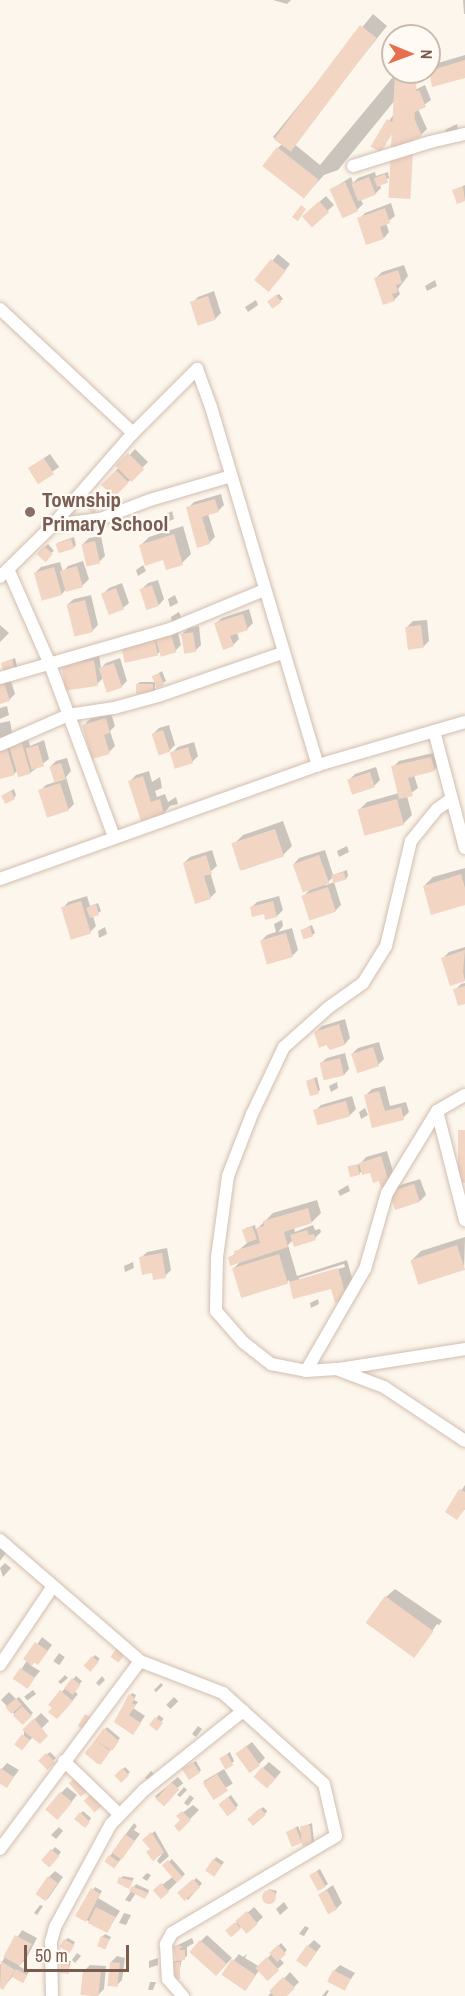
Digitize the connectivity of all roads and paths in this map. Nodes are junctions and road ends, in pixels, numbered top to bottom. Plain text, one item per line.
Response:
1 (465, 134) edge
2 (353, 166) dead end
3 (0, 309) edge
4 (133, 433) junction
5 (231, 476) junction
6 (53, 525) junction
7 (4, 573) edge
8 (264, 590) junction
9 (282, 653) junction
10 (49, 662) junction
11 (0, 678) edge
12 (68, 715) junction
13 (465, 722) edge
14 (434, 731) junction
15 (0, 745) edge
16 (318, 765) junction
17 (450, 800) junction
18 (114, 837) junction
19 (465, 848) edge
20 (0, 879) edge
21 (465, 1095) edge
22 (437, 1111) junction
23 (465, 1220) edge
24 (465, 1349) edge
25 (336, 1370) junction
26 (306, 1371) junction
27 (465, 1441) edge
28 (0, 1540) edge
29 (53, 1586) junction
30 (140, 1661) junction
31 (0, 1665) edge
32 (243, 1711) junction
33 (64, 1761) junction
34 (119, 1814) junction
35 (0, 1849) edge
36 (52, 1996) edge
37 (183, 1996) edge

1 - 2 street
3 - 4 street
4 - 5 street
4 - 6 street
5 - 6 street
5 - 8 street
6 - 7 street
7 - 10 street
8 - 9 street
8 - 10 street
9 - 12 street
9 - 16 street
10 - 11 street
10 - 12 street
12 - 15 street
12 - 18 street
13 - 14 street
14 - 16 street
14 - 17 street
16 - 18 street
17 - 19 street
17 - 26 street
18 - 20 street
21 - 22 street
22 - 23 street
22 - 26 street
24 - 25 street
25 - 26 street
25 - 27 street
28 - 29 street
29 - 30 street
29 - 31 street
30 - 32 street
30 - 33 street
32 - 34 street
32 - 37 street
33 - 34 street
33 - 35 street
34 - 36 street

